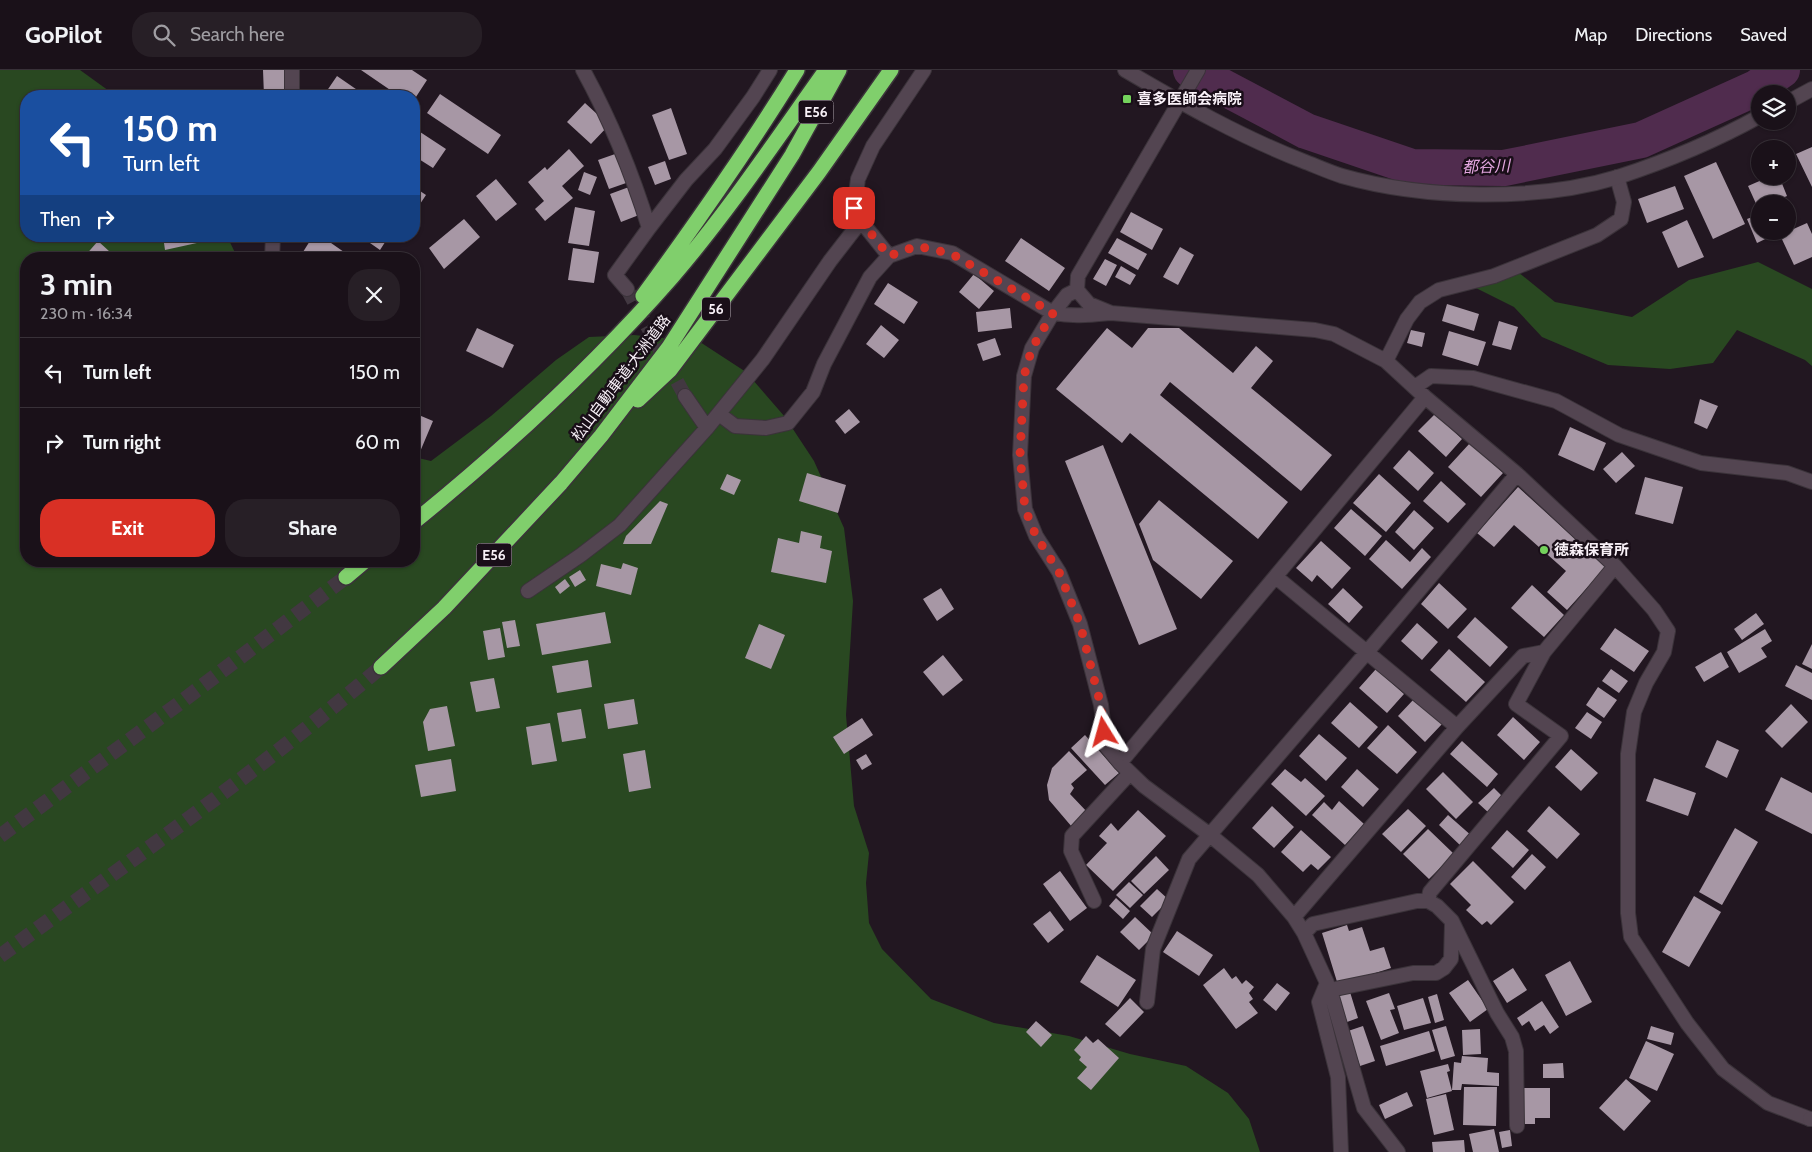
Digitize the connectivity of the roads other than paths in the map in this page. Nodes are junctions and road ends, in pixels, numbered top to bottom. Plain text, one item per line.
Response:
1 (292, 70) edge
2 (583, 70) edge
3 (770, 70) edge
4 (797, 70) edge
5 (826, 70) edge
6 (839, 70) edge
7 (891, 70) edge
8 (924, 70) edge
9 (1125, 70) edge
10 (1198, 70) edge
11 (1812, 89) edge
12 (292, 90) edge
13 (1796, 98) edge
14 (1180, 102) junction
15 (1751, 121) edge
16 (1617, 177) junction
17 (861, 221) junction
18 (649, 228) junction
19 (889, 256) junction
20 (627, 289) tunnel mouth
21 (1078, 290) junction
22 (1111, 312) junction
23 (1053, 313) junction
24 (606, 346) junction
25 (1386, 361) junction
26 (1415, 387) junction
27 (685, 396) tunnel mouth
28 (1425, 397) junction
29 (719, 414) junction
30 (707, 428) junction
31 (601, 436) junction
32 (1517, 474) junction
33 (1812, 482) edge
34 (420, 517) edge
35 (1615, 566) junction
36 (358, 567) edge
37 (346, 577) tunnel mouth
38 (1276, 577) junction
39 (528, 591) dead end
40 (1367, 652) junction
41 (1544, 652) junction
42 (381, 667) tunnel mouth
43 (1457, 726) junction
44 (1120, 763) junction
45 (1130, 773) junction
46 (1210, 835) junction
47 (1428, 901) junction
48 (1094, 902) dead end
49 (1294, 917) junction
50 (1452, 921) junction
51 (1304, 933) junction
52 (1326, 991) junction
53 (1147, 1002) dead end
54 (1811, 1119) edge
55 (1517, 1126) dead end
56 (1341, 1152) edge
57 (1398, 1152) edge

1 - 12 street
2 - 18 street
3 - 18 street
4 - 24 highway
5 - 24 highway, 松山自動車道;大洲道路 / E56
6 - 31 highway, 松山自動車道;大洲道路 / E56
7 - 31 highway, 56
8 - 17 street
9 - 14 street
10 - 14 street
11 - 13 street
14 - 16 street
14 - 21 street
15 - 16 street
16 - 25 street
17 - 19 street
17 - 29 street
18 - 20 street
19 - 23 street
19 - 29 street
21 - 22 street
21 - 23 street
22 - 23 street
22 - 25 street
23 - 44 street
24 - 34 highway, 松山自動車道;大洲道路 / E56
25 - 26 street
26 - 28 street
26 - 33 street
27 - 30 street
28 - 32 street
28 - 38 street
29 - 30 street
30 - 39 street
31 - 42 highway, 松山自動車道;大洲道路 / E56
32 - 35 street
32 - 40 street
35 - 41 street
35 - 54 street
36 - 37 highway
38 - 40 street
38 - 44 street
40 - 43 street
40 - 46 street
41 - 43 street
41 - 47 street
43 - 49 street
44 - 45 street
45 - 46 street
45 - 48 street
46 - 49 street
46 - 53 street
47 - 50 street
47 - 51 street
49 - 51 street
50 - 52 street
50 - 55 street
51 - 52 street
52 - 56 street
52 - 57 street

